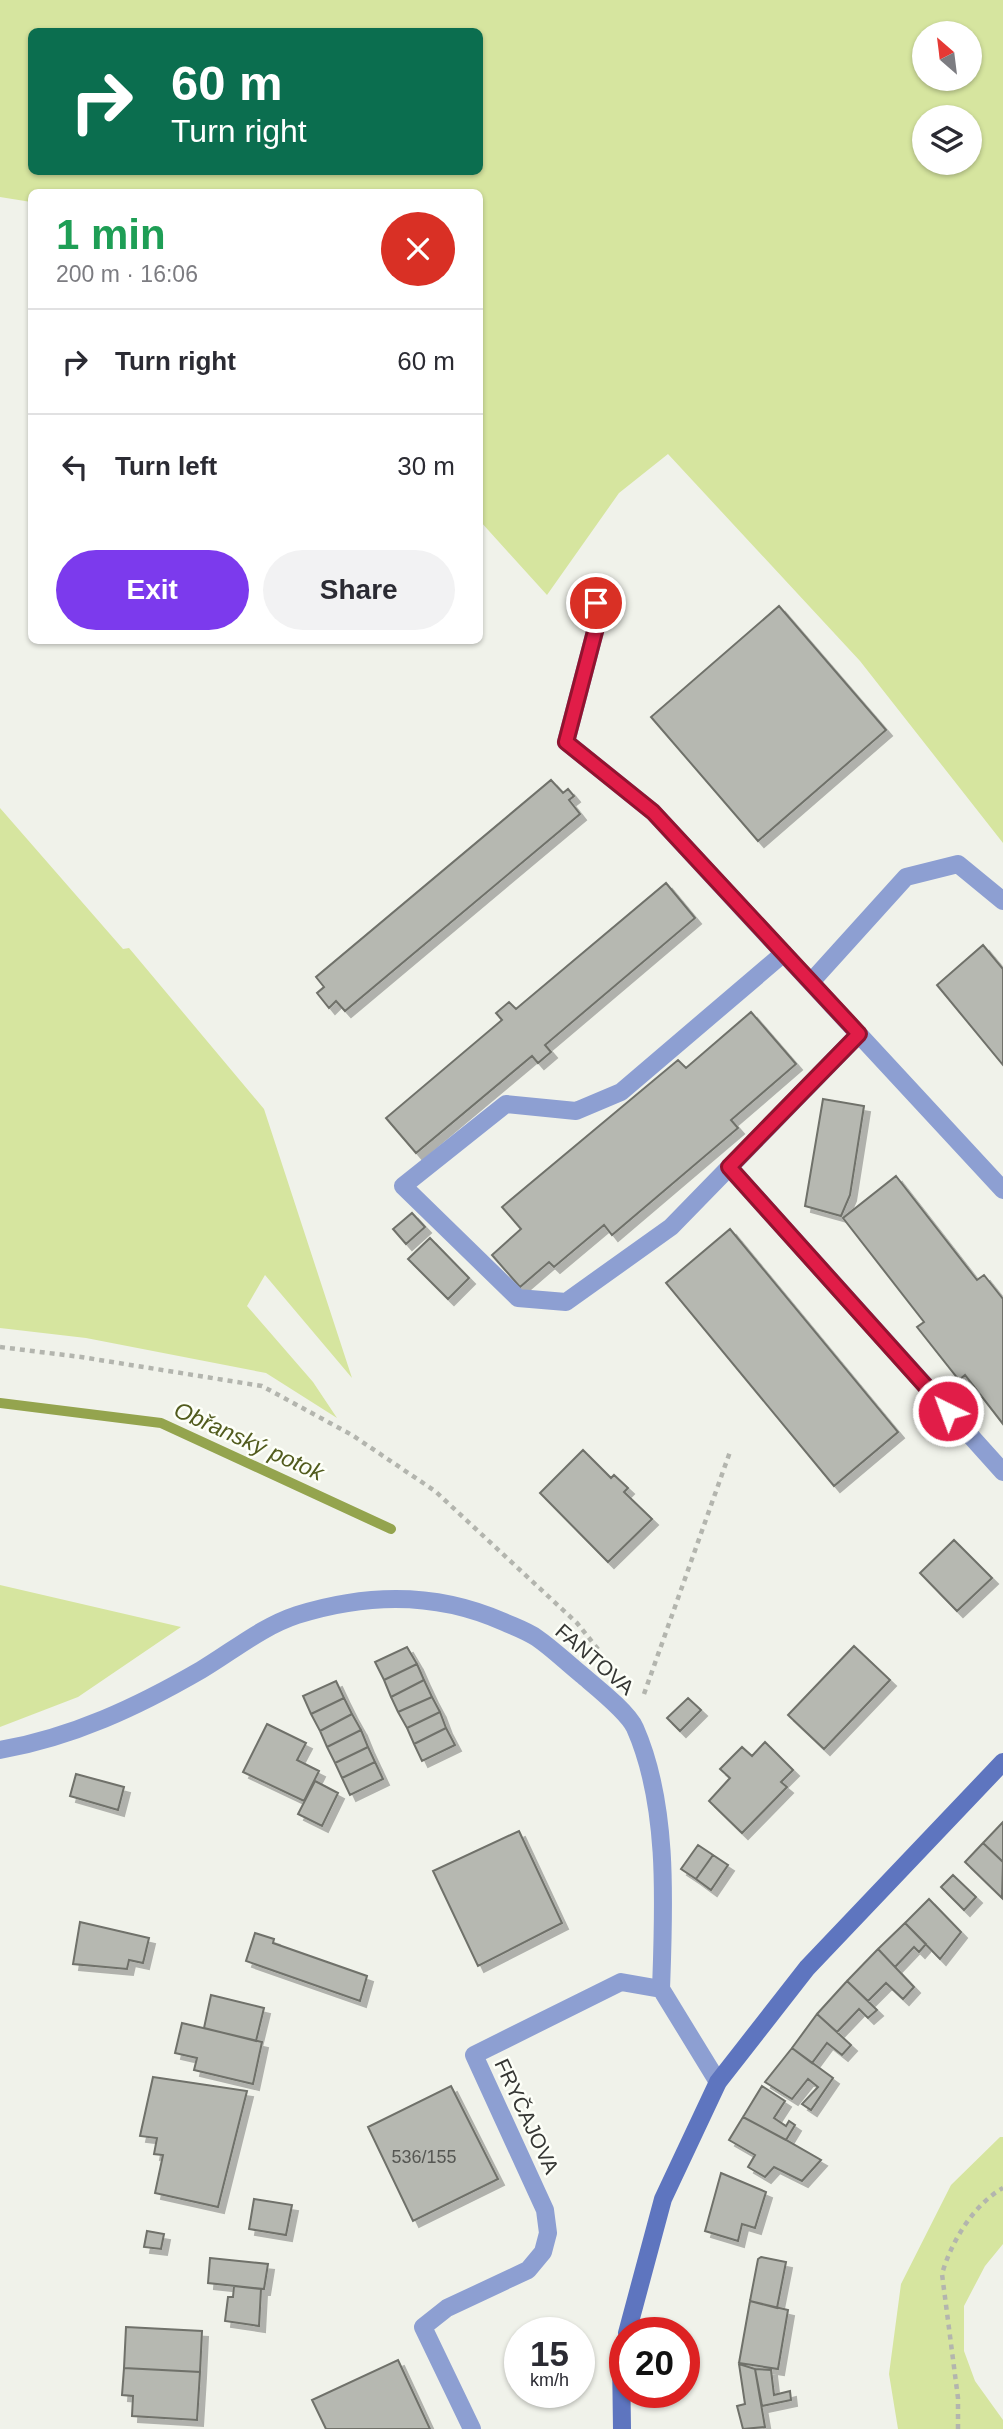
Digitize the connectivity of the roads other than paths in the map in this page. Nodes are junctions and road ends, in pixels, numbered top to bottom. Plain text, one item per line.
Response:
1 (593, 585) dead end
2 (1003, 901) edge
3 (784, 953) junction
4 (811, 982) junction
5 (859, 1034) junction
6 (729, 1167) junction
7 (1003, 1190) edge
8 (1003, 1472) edge
9 (0, 1750) edge
10 (1003, 1762) edge
11 (662, 1989) junction
12 (718, 2082) junction
13 (631, 2317) edge
14 (622, 2408) edge
15 (472, 2429) edge
16 (622, 2429) edge

1 - 3 street
2 - 4 street
3 - 4 street
3 - 6 street
4 - 5 street
5 - 6 street
5 - 7 street
6 - 8 street
9 - 11 street, FANTOVA
10 - 12 main road
11 - 12 street
11 - 15 street, FRYČAJOVA
12 - 13 main road
14 - 16 main road

